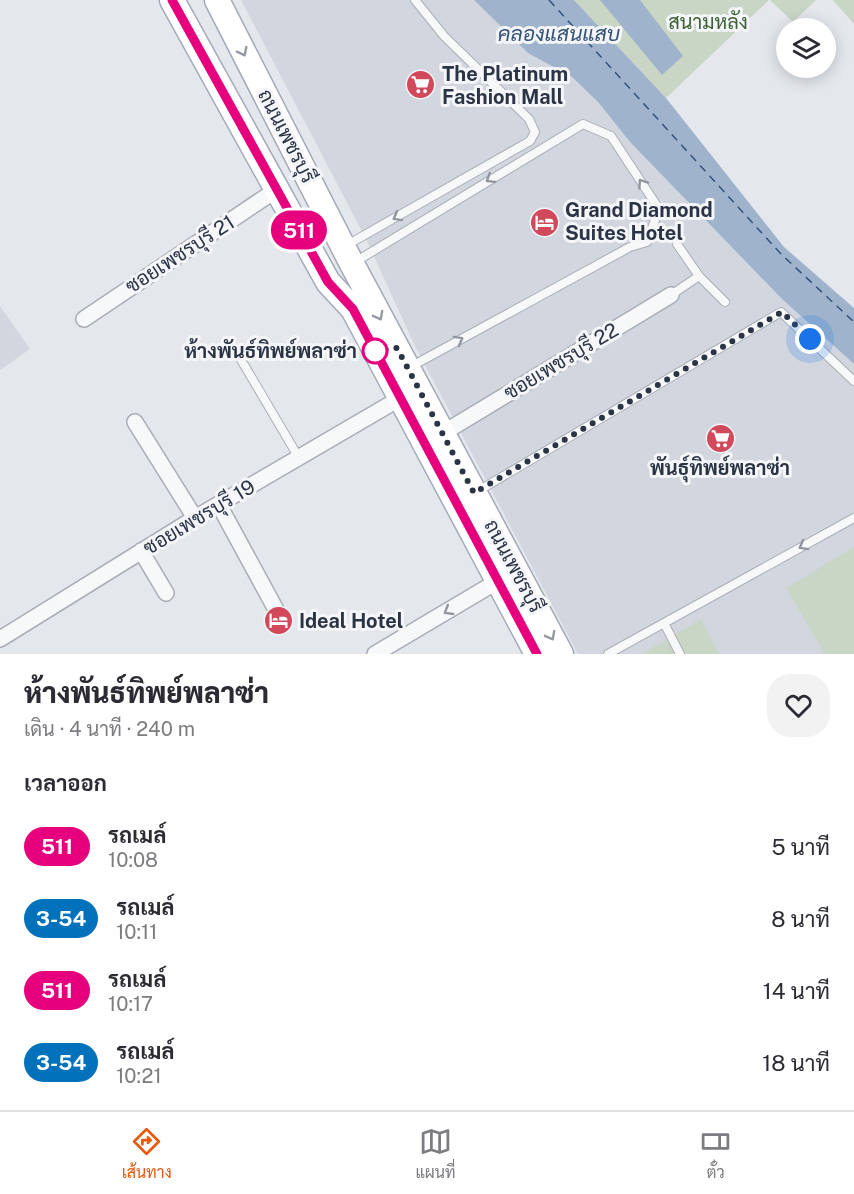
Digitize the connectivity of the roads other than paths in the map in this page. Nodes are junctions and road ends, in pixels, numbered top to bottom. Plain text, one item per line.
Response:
1 (172, 0) edge
2 (216, 0) edge
3 (415, 0) edge
4 (276, 190) junction
5 (678, 244) dead end
6 (348, 256) junction
7 (699, 276) junction
8 (671, 295) joint
9 (725, 302) dead end
10 (84, 319) dead end
11 (240, 358) dead end
12 (408, 369) junction
13 (854, 381) edge
14 (399, 399) junction
15 (135, 422) dead end
16 (447, 431) junction
17 (299, 458) junction
18 (474, 493) junction
19 (219, 505) junction
20 (195, 518) junction
21 (854, 518) edge
22 (141, 551) junction
23 (498, 581) junction
24 (166, 593) dead end
25 (280, 617) dead end
26 (664, 623) junction
27 (0, 639) edge
28 (375, 654) edge
29 (537, 654) edge
30 (561, 654) edge
31 (608, 654) edge
32 (680, 654) edge

1 - 4 main road, ถนนเพชรบุรี
2 -> 6 main road, ถนนเพชรบุรี
3 -> 6 lane
4 - 10 street, ซอยเพชรบุรี 21
4 - 14 main road, ถนนเพชรบุรี
5 - 7 lane
6 -> 12 main road, ถนนเพชรบุรี
12 -> 6 lane
7 - 8 lane
7 - 9 lane
8 - 16 street, ซอยเพชรบุรี 22
11 - 17 lane
12 - 16 main road, ถนนเพชรบุรี
13 - 18 lane
14 - 17 street, ซอยเพชรบุรี 19
14 - 23 main road, ถนนเพชรบุรี
15 - 20 street
16 - 18 main road, ถนนเพชรบุรี
17 - 19 street, ซอยเพชรบุรี 19
18 -> 30 main road, ถนนเพชรบุรี
19 - 20 street, ซอยเพชรบุรี 19
19 - 25 street
20 - 22 street, ซอยเพชรบุรี 19
21 -> 26 lane
22 - 24 street
22 - 27 street, ซอยเพชรบุรี 19
23 -> 28 street
23 - 29 main road, ถนนเพชรบุรี
26 - 31 lane
26 - 32 lane

